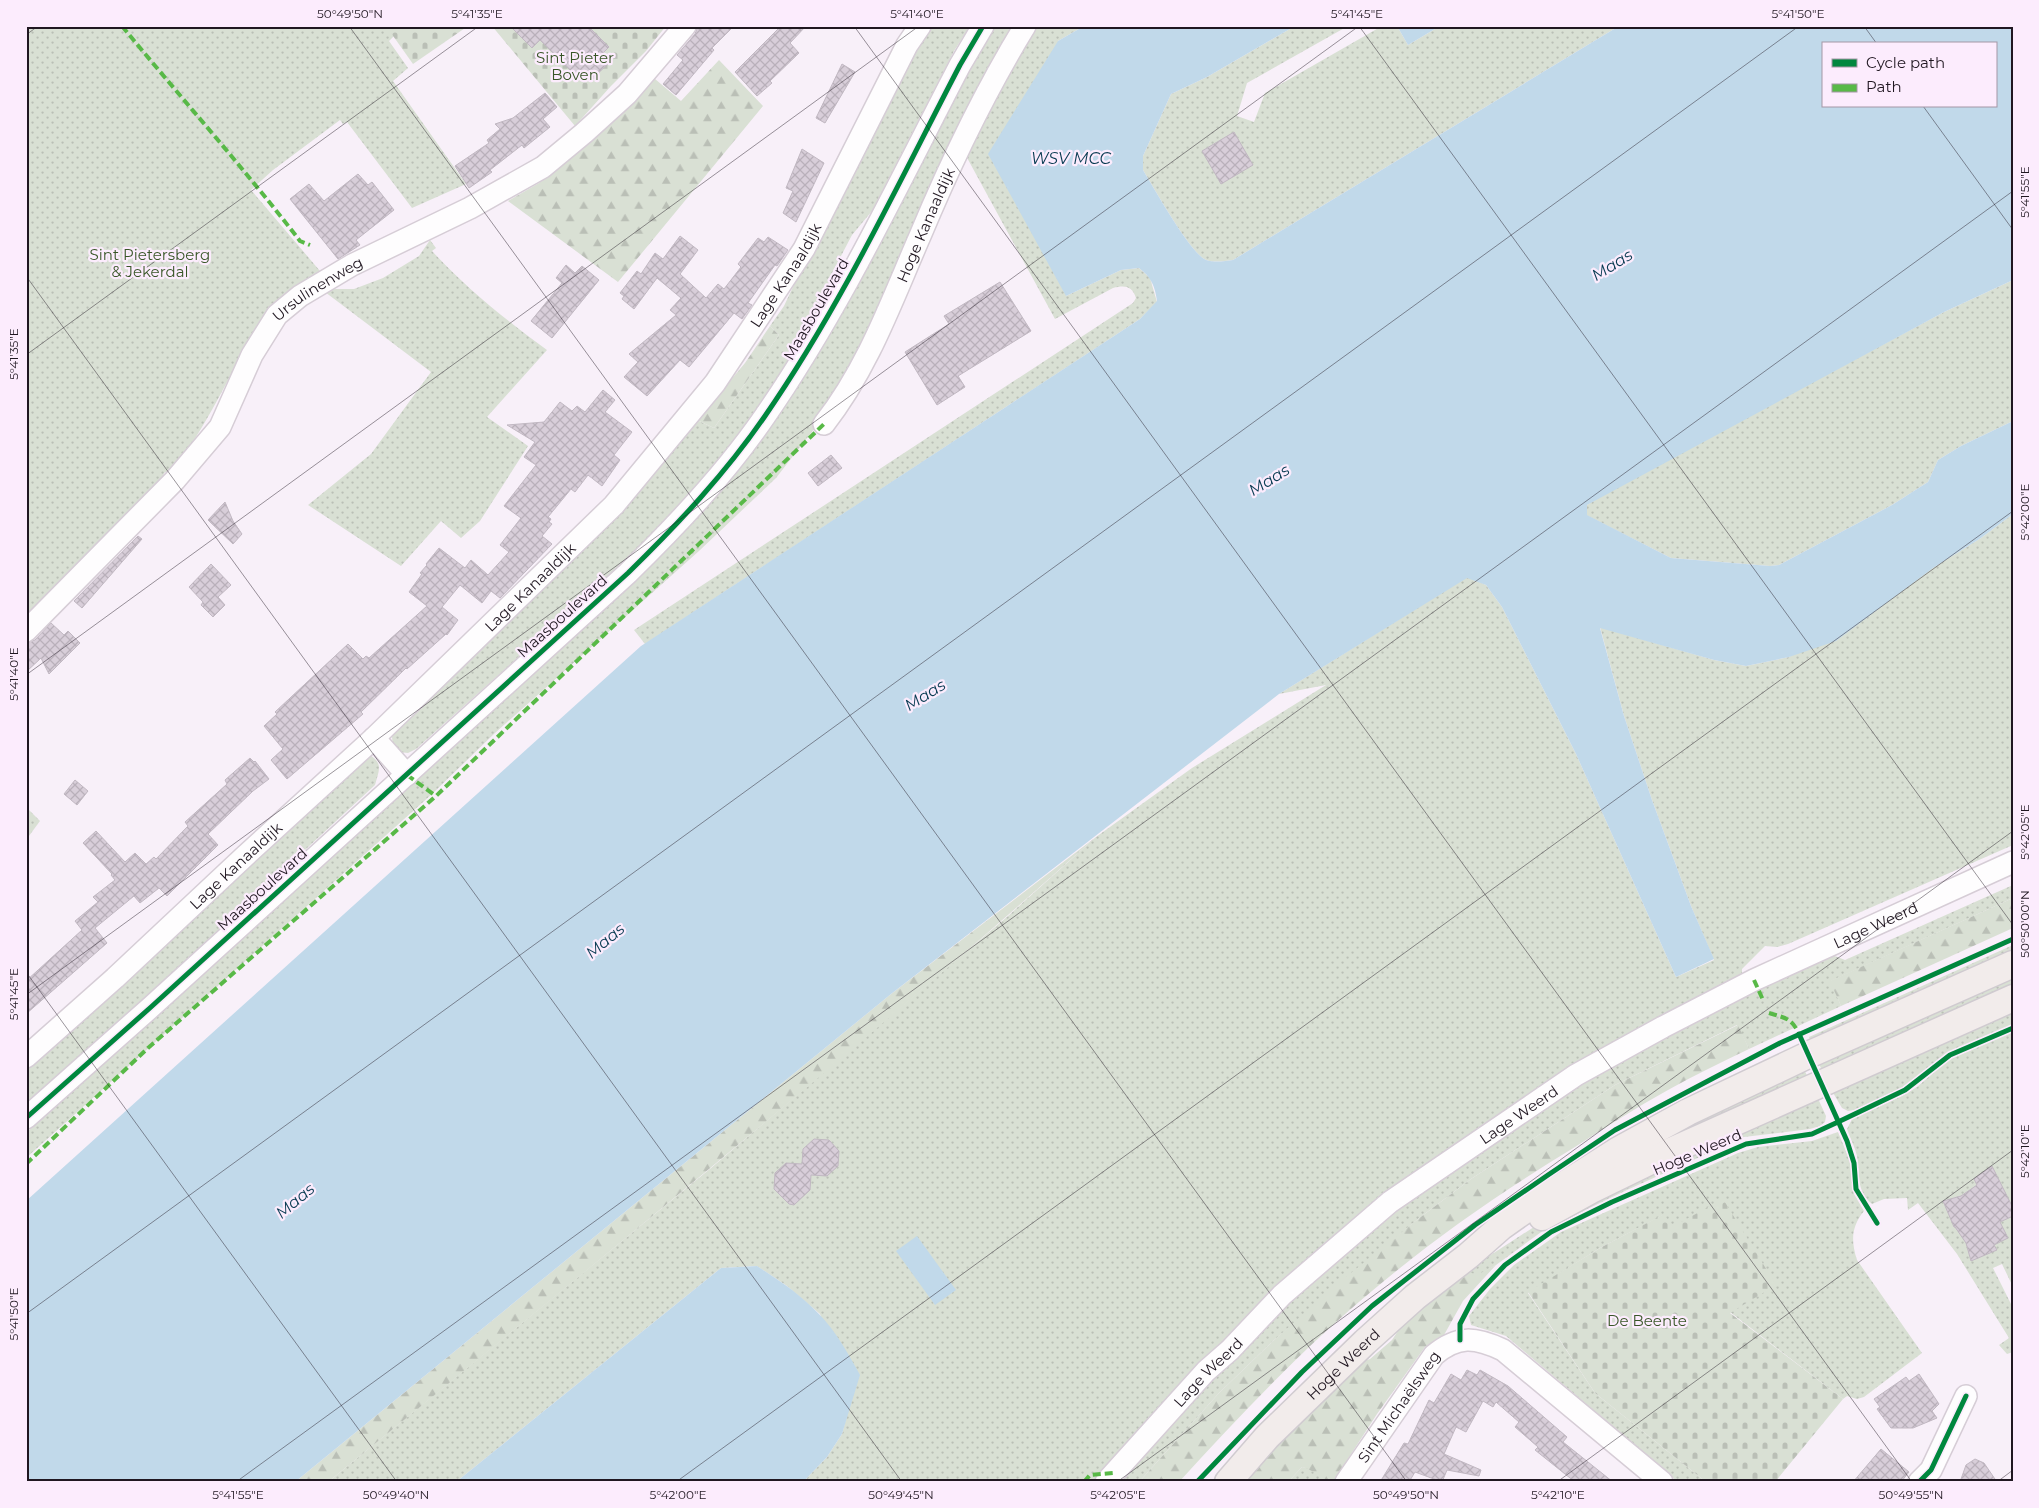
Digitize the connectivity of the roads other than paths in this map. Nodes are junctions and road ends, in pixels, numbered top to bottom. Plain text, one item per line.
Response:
1 (685, 26) edge
2 (920, 26) edge
3 (983, 26) edge
4 (1025, 26) edge
5 (824, 424) dead end
6 (26, 631) edge
7 (374, 738) junction
8 (407, 775) junction
9 (2013, 862) edge
10 (2013, 964) edge
11 (2013, 998) edge
12 (26, 1057) edge
13 (26, 1118) edge
14 (1468, 1256) junction
15 (1966, 1396) dead end
16 (1106, 1482) edge
17 (1228, 1482) edge
18 (1346, 1482) edge
19 (1662, 1482) edge
20 (1919, 1482) edge

1 - 6 street, Ursulinenweg
2 - 7 street, Lage Kanaaldijk
3 - 8 street, Maasboulevard
4 - 5 street, Hoge Kanaaldijk
7 - 8 street
7 - 12 street, Lage Kanaaldijk
8 - 13 street, Maasboulevard
9 - 16 street, Lage Weerd
10 - 14 main road, Hoge Weerd
11 - 14 main road, Hoge Weerd
14 - 17 main road, Hoge Weerd
15 - 20 street
18 - 19 street, Sint Michaëlsweg

